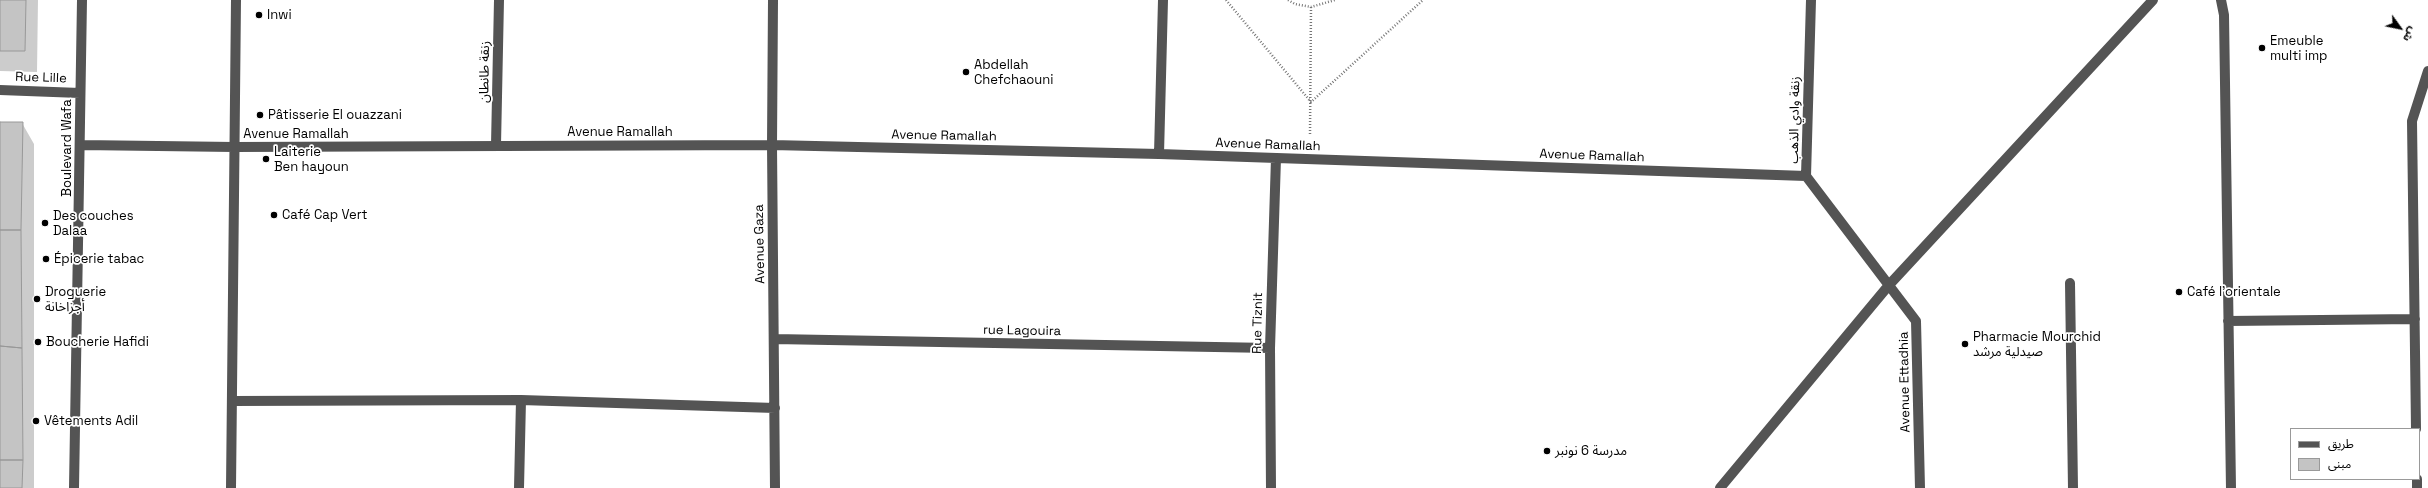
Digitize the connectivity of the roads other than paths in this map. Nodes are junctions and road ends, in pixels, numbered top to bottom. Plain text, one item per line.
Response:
1 (82, 0) edge
2 (236, 0) edge
3 (499, 0) edge
4 (773, 0) edge
5 (1163, 0) edge
6 (1811, 0) edge
7 (2153, 0) edge
8 (2221, 0) edge
9 (2428, 71) edge
10 (0, 90) edge
11 (80, 93) junction
12 (81, 144) junction
13 (496, 145) junction
14 (772, 145) junction
15 (234, 147) junction
16 (1159, 154) junction
17 (1276, 158) junction
18 (1806, 176) junction
19 (2070, 283) dead end
20 (1889, 285) junction
21 (2415, 319) junction
22 (2228, 321) junction
23 (774, 339) junction
24 (1270, 348) junction
25 (521, 400) junction
26 (232, 401) junction
27 (775, 408) junction
28 (2416, 428) edge
29 (74, 488) edge
30 (231, 488) edge
31 (519, 488) edge
32 (775, 488) edge
33 (1271, 488) edge
34 (1720, 488) edge
35 (1920, 488) edge
36 (2073, 488) edge
37 (2231, 488) edge

1 - 11 street, Boulevard Wafa
2 - 15 street
3 - 13 street, زنقة طانطان
4 - 14 street, Avenue Gaza
5 - 16 street
6 - 18 street, زنقة وادي الذهب
7 - 20 street
8 - 22 street
9 - 21 street
10 - 11 street, Rue Lille
11 - 12 street, Boulevard Wafa
12 - 15 street, Avenue Ramallah
12 - 29 street, Boulevard Wafa
13 - 14 street, Avenue Ramallah
13 - 15 street, Avenue Ramallah
14 - 16 street, Avenue Ramallah
14 - 23 street, Avenue Gaza
15 - 26 street
16 - 17 street, Avenue Ramallah
17 - 18 street, Avenue Ramallah
17 - 24 street, Rue Tiznit
18 - 20 street, زنقة وادي الذهب
19 - 36 street
20 - 34 street
20 - 35 street, Avenue Ettadhia
21 - 22 street
21 - 28 street
22 - 37 street
23 - 24 street, rue Lagouira
23 - 27 street, Avenue Gaza
24 - 33 street, Rue Tiznit
25 - 26 street
25 - 27 street
25 - 31 street
26 - 30 street
27 - 32 street, Avenue Gaza

